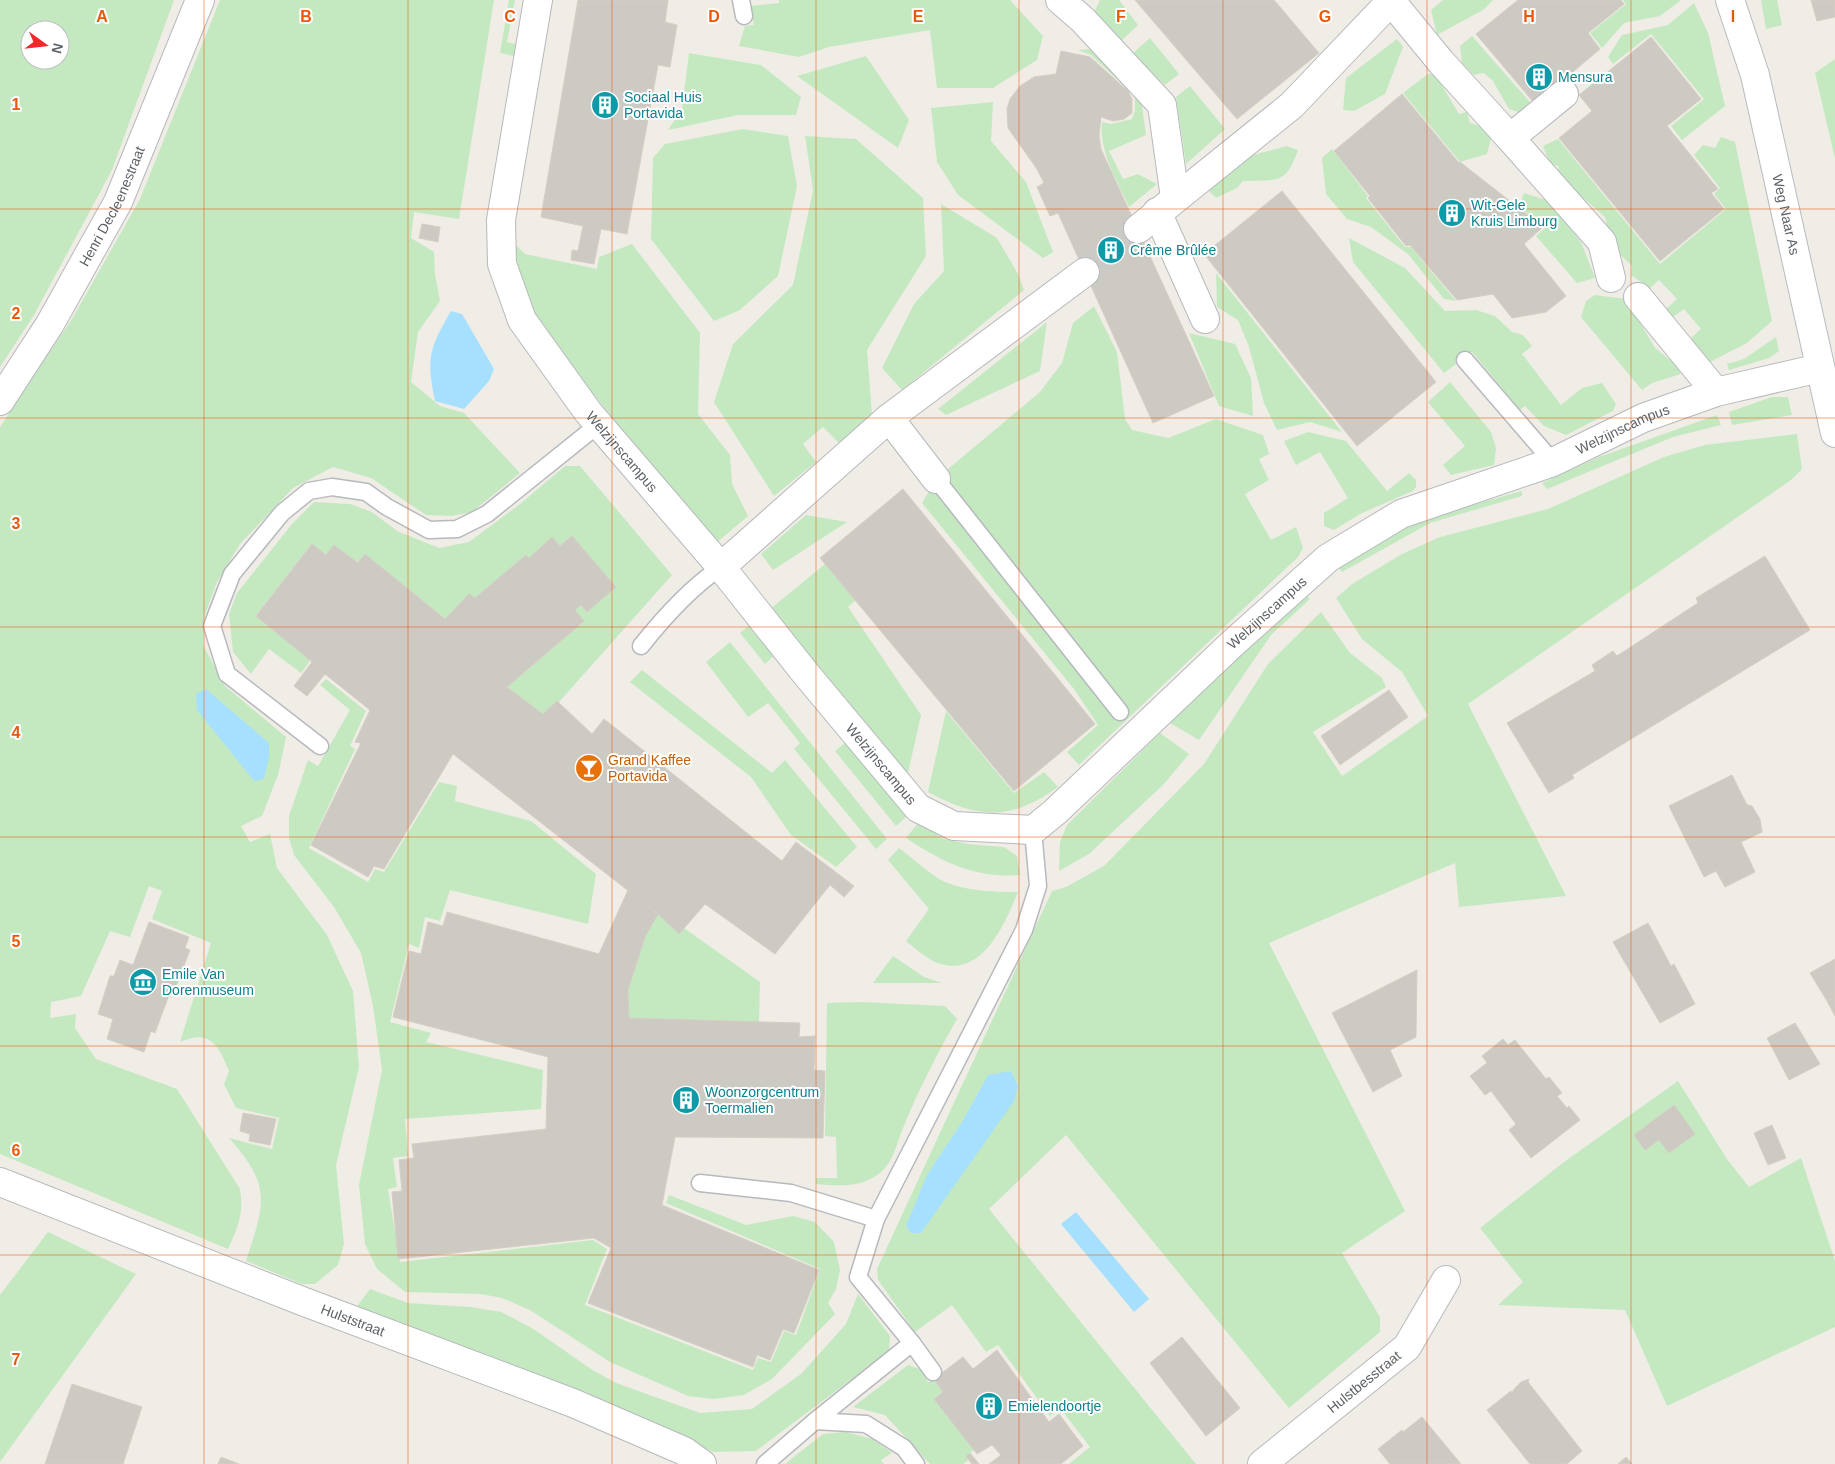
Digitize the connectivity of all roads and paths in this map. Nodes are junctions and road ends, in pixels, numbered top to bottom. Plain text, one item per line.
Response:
1 (200, 0) edge
2 (538, 0) edge
3 (740, 0) edge
4 (1060, 0) edge
5 (1391, 0) edge
6 (1730, 0) edge
7 (1748, 0) edge
8 (744, 16) dead end
9 (1755, 75) junction
10 (1564, 94) dead end
11 (1510, 138) junction
12 (1157, 213) junction
13 (1085, 272) tunnel mouth
14 (1611, 278) dead end
15 (1638, 296) dead end
16 (1206, 319) dead end
17 (1465, 360) dead end
18 (1820, 368) junction
19 (1716, 392) junction
20 (0, 401) edge
21 (889, 418) junction
22 (599, 424) junction
23 (1835, 433) edge
24 (1553, 462) junction
25 (936, 479) joint
26 (721, 568) junction
27 (641, 646) dead end
28 (1120, 712) dead end
29 (320, 746) dead end
30 (1033, 830) junction
31 (0, 1182) edge
32 (700, 1183) dead end
33 (876, 1219) junction
34 (1446, 1280) dead end
35 (912, 1343) junction
36 (933, 1372) dead end
37 (815, 1422) junction
38 (702, 1464) edge
39 (765, 1464) edge
40 (916, 1464) edge
41 (1262, 1464) edge

1 - 20 street, Henri Decleenestraat
2 - 22 street, Welzijnscampus
3 - 8 lane
4 - 12 street
5 - 11 street
5 - 12 street
6 - 9 street, Weg Naar As
7 - 9 street
9 - 18 street, Weg Naar As
10 - 11 street
11 - 14 street
12 - 16 street
13 - 21 street
15 - 19 street
17 - 24 lane
18 - 19 street, Welzijnscampus
18 - 23 street, Weg Naar As
19 - 24 street, Welzijnscampus
21 - 25 street
21 - 26 street
22 - 26 street, Welzijnscampus
22 - 29 lane
24 - 30 street, Welzijnscampus
25 - 28 lane
26 - 27 lane
26 - 30 street, Welzijnscampus
30 - 33 lane
31 - 38 street, Hulststraat
32 - 33 lane
33 - 35 lane
34 - 41 street, Hulstbesstraat
35 - 36 lane
35 - 37 lane
37 - 39 lane
37 - 40 lane

